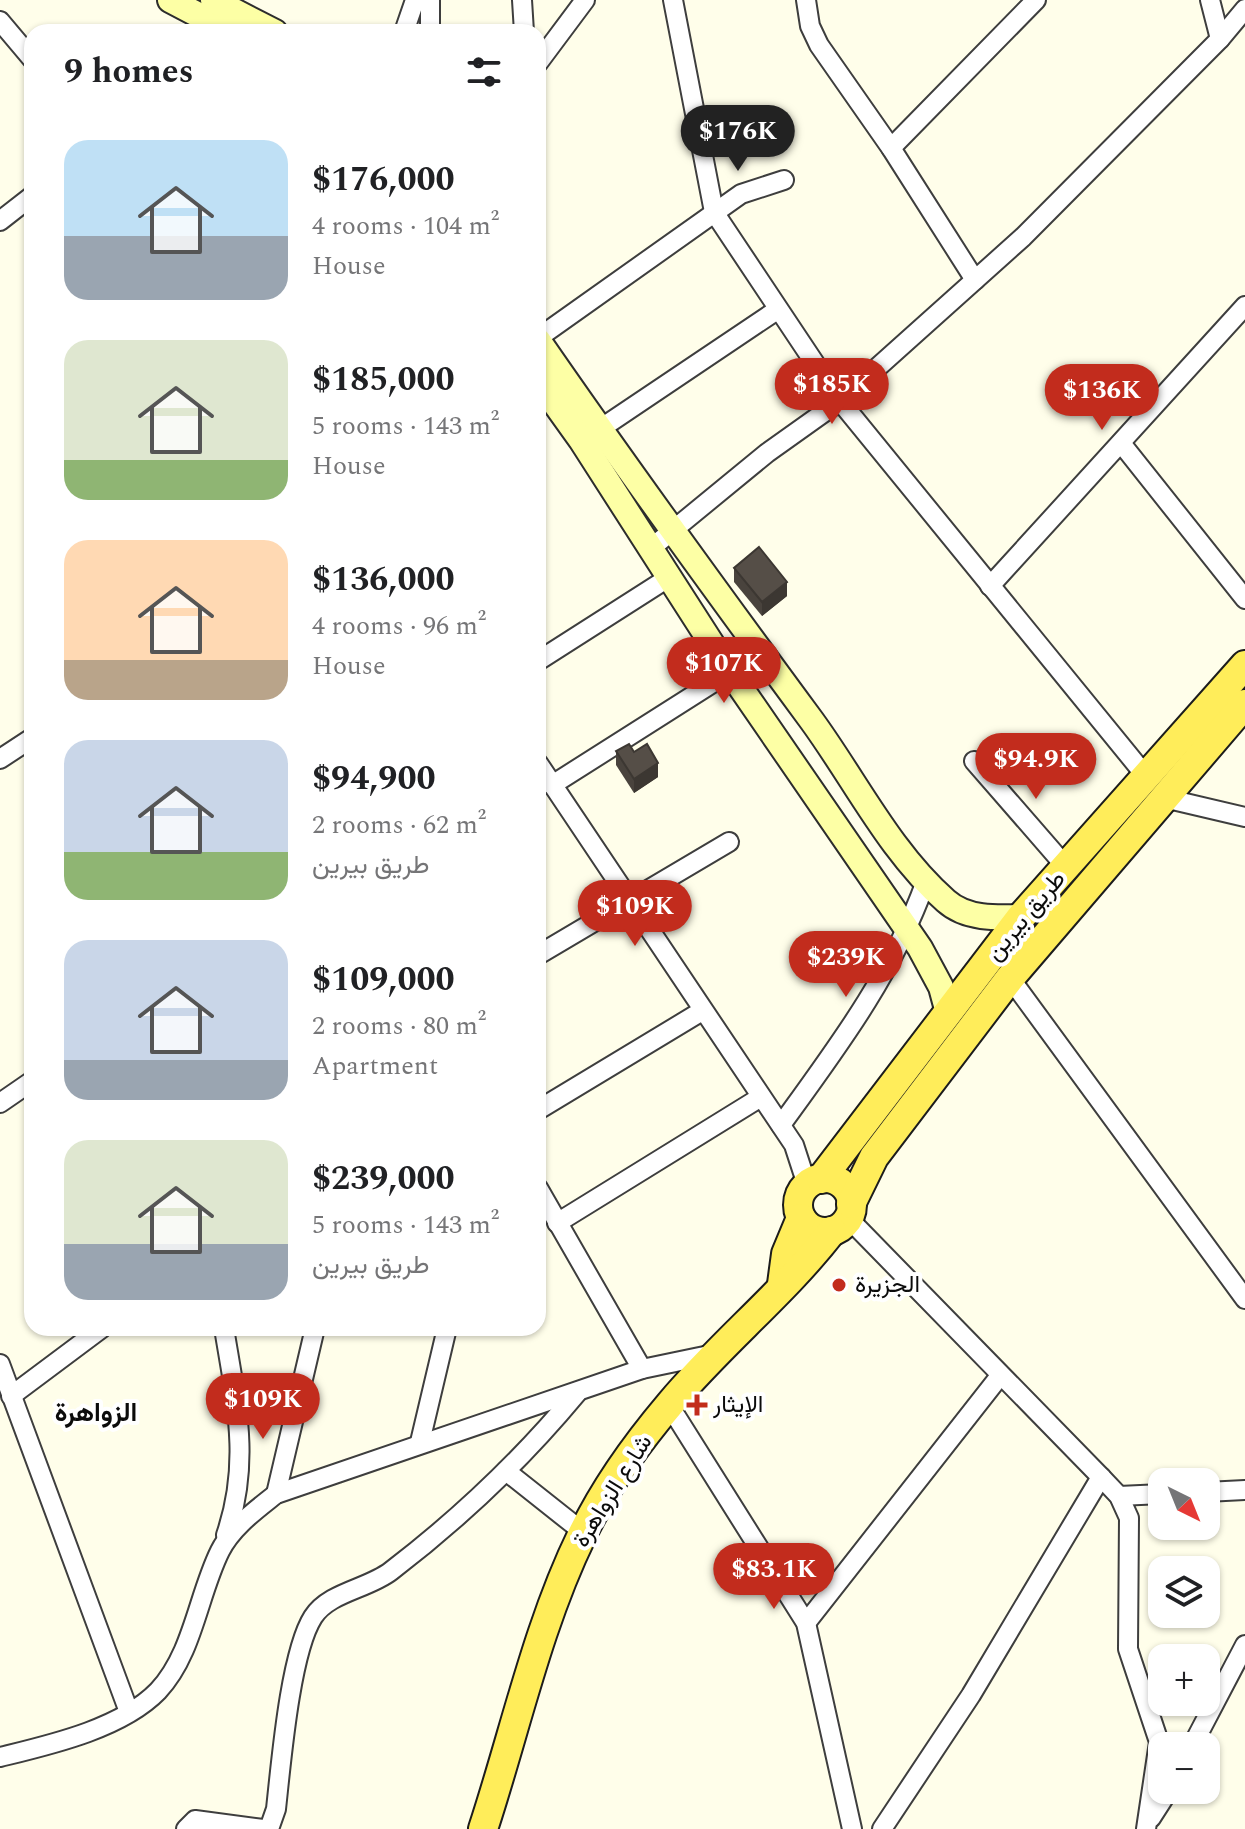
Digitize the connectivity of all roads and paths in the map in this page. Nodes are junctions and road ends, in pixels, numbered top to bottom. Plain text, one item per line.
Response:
1 (170, 0) edge
2 (213, 0) edge
3 (415, 0) edge
4 (430, 0) edge
5 (522, 0) edge
6 (585, 0) edge
7 (673, 0) edge
8 (806, 0) edge
9 (1036, 0) edge
10 (1210, 0) edge
11 (1245, 9) edge
12 (0, 21) edge
13 (216, 24) edge
14 (260, 24) edge
15 (407, 24) edge
16 (430, 24) edge
17 (524, 24) edge
18 (1220, 39) junction
19 (24, 50) edge
20 (546, 52) edge
21 (891, 148) junction
22 (784, 180) dead end
23 (24, 202) edge
24 (714, 212) junction
25 (0, 221) edge
26 (975, 280) junction
27 (1245, 306) edge
28 (777, 310) junction
29 (546, 333) edge
30 (546, 351) edge
31 (546, 391) edge
32 (840, 401) junction
33 (600, 429) junction
34 (1121, 443) junction
35 (673, 533) junction
36 (650, 549) junction
37 (668, 578) junction
38 (990, 586) junction
39 (1245, 599) edge
40 (546, 656) edge
41 (1245, 665) edge
42 (730, 672) junction
43 (1245, 704) edge
44 (24, 743) edge
45 (0, 759) edge
46 (974, 761) dead end
47 (1145, 775) junction
48 (546, 776) edge
49 (552, 785) junction
50 (1164, 798) junction
51 (1241, 811) edge
52 (729, 842) dead end
53 (1067, 868) junction
54 (926, 881) junction
55 (629, 902) junction
56 (1021, 917) junction
57 (908, 932) junction
58 (546, 950) edge
59 (1010, 978) junction
60 (702, 1011) junction
61 (948, 1013) junction
62 (24, 1086) edge
63 (761, 1097) junction
64 (0, 1103) edge
65 (546, 1105) edge
66 (781, 1125) junction
67 (814, 1182) junction
68 (546, 1203) edge
69 (801, 1218) junction
70 (844, 1218) junction
71 (557, 1223) junction
72 (782, 1284) junction
73 (1245, 1299) edge
74 (91, 1336) edge
75 (225, 1336) edge
76 (313, 1336) edge
77 (445, 1336) edge
78 (716, 1354) junction
79 (0, 1364) edge
80 (642, 1369) junction
81 (999, 1377) junction
82 (577, 1393) junction
83 (11, 1396) junction
84 (669, 1405) junction
85 (420, 1442) junction
86 (506, 1471) junction
87 (1101, 1477) junction
88 (1245, 1490) edge
89 (1220, 1491) edge
90 (276, 1494) junction
91 (1148, 1495) edge
92 (1119, 1496) junction
93 (583, 1532) junction
94 (221, 1549) junction
95 (806, 1623) junction
96 (1245, 1645) edge
97 (129, 1712) junction
98 (1199, 1732) edge
99 (0, 1757) edge
100 (1160, 1804) edge
101 (1147, 1826) edge
102 (186, 1829) edge
103 (263, 1829) edge
104 (269, 1829) edge
105 (483, 1829) edge
106 (852, 1829) edge
107 (882, 1829) edge

1 - 13 street
2 - 14 street
3 - 15 street
4 - 16 street
5 - 17 street
6 - 20 street
7 - 24 street
8 - 21 street
9 - 21 street
10 - 18 street
11 - 18 street
12 - 19 street
18 - 26 street
21 - 26 street
22 - 24 street
23 - 25 street
24 - 28 street
24 - 29 street
26 - 32 street
27 - 34 street
28 - 32 street
28 - 33 street
30 - 33 street
31 - 36 street
32 - 35 street
32 - 38 street
33 - 35 street
34 - 38 street
34 - 39 street
35 - 36 street
35 - 54 street
36 - 37 street
37 - 40 street
37 - 42 street
38 - 47 street
41 - 47 main road, طريق بيرين
42 - 49 street
42 - 57 street
43 - 50 main road, طريق بيرين
44 - 45 street
46 - 53 street
47 - 53 main road, طريق بيرين
48 - 49 street
49 - 55 street
50 - 51 street
50 - 59 main road, طريق بيرين
52 - 55 street
53 - 56 main road, طريق بيرين
54 - 56 street
54 - 57 street
55 - 58 street
55 - 60 street
56 - 61 main road, طريق بيرين
57 - 61 street
57 - 66 street
59 - 70 main road, طريق بيرين
59 - 73 street
60 - 63 street
60 - 65 street
61 - 67 main road, طريق بيرين
62 - 64 street
63 - 66 street
63 - 71 street
66 - 67 street
67 - 69 main road
67 - 70 main road
68 - 71 street
69 - 70 main road
69 - 72 main road
70 - 72 main road, شارع الزواهرة
70 - 81 street
71 - 80 street
72 - 78 main road, شارع الزواهرة
74 - 83 street
75 - 94 street
76 - 90 street
77 - 85 street
78 - 80 street
78 - 84 main road, شارع الزواهرة
79 - 83 street
80 - 82 street
81 - 87 street
81 - 95 street
82 - 85 street
82 - 86 street
83 - 97 street
84 - 93 main road, شارع الزواهرة
84 - 95 street
85 - 90 street
86 - 93 street
86 - 104 street
87 - 92 street
87 - 107 street
88 - 89 street
90 - 94 street
91 - 92 street
92 - 101 street
93 - 105 main road, شارع الزواهرة
94 - 97 street
95 - 106 street
96 - 98 street
97 - 99 street
100 - 101 street
102 - 103 street

